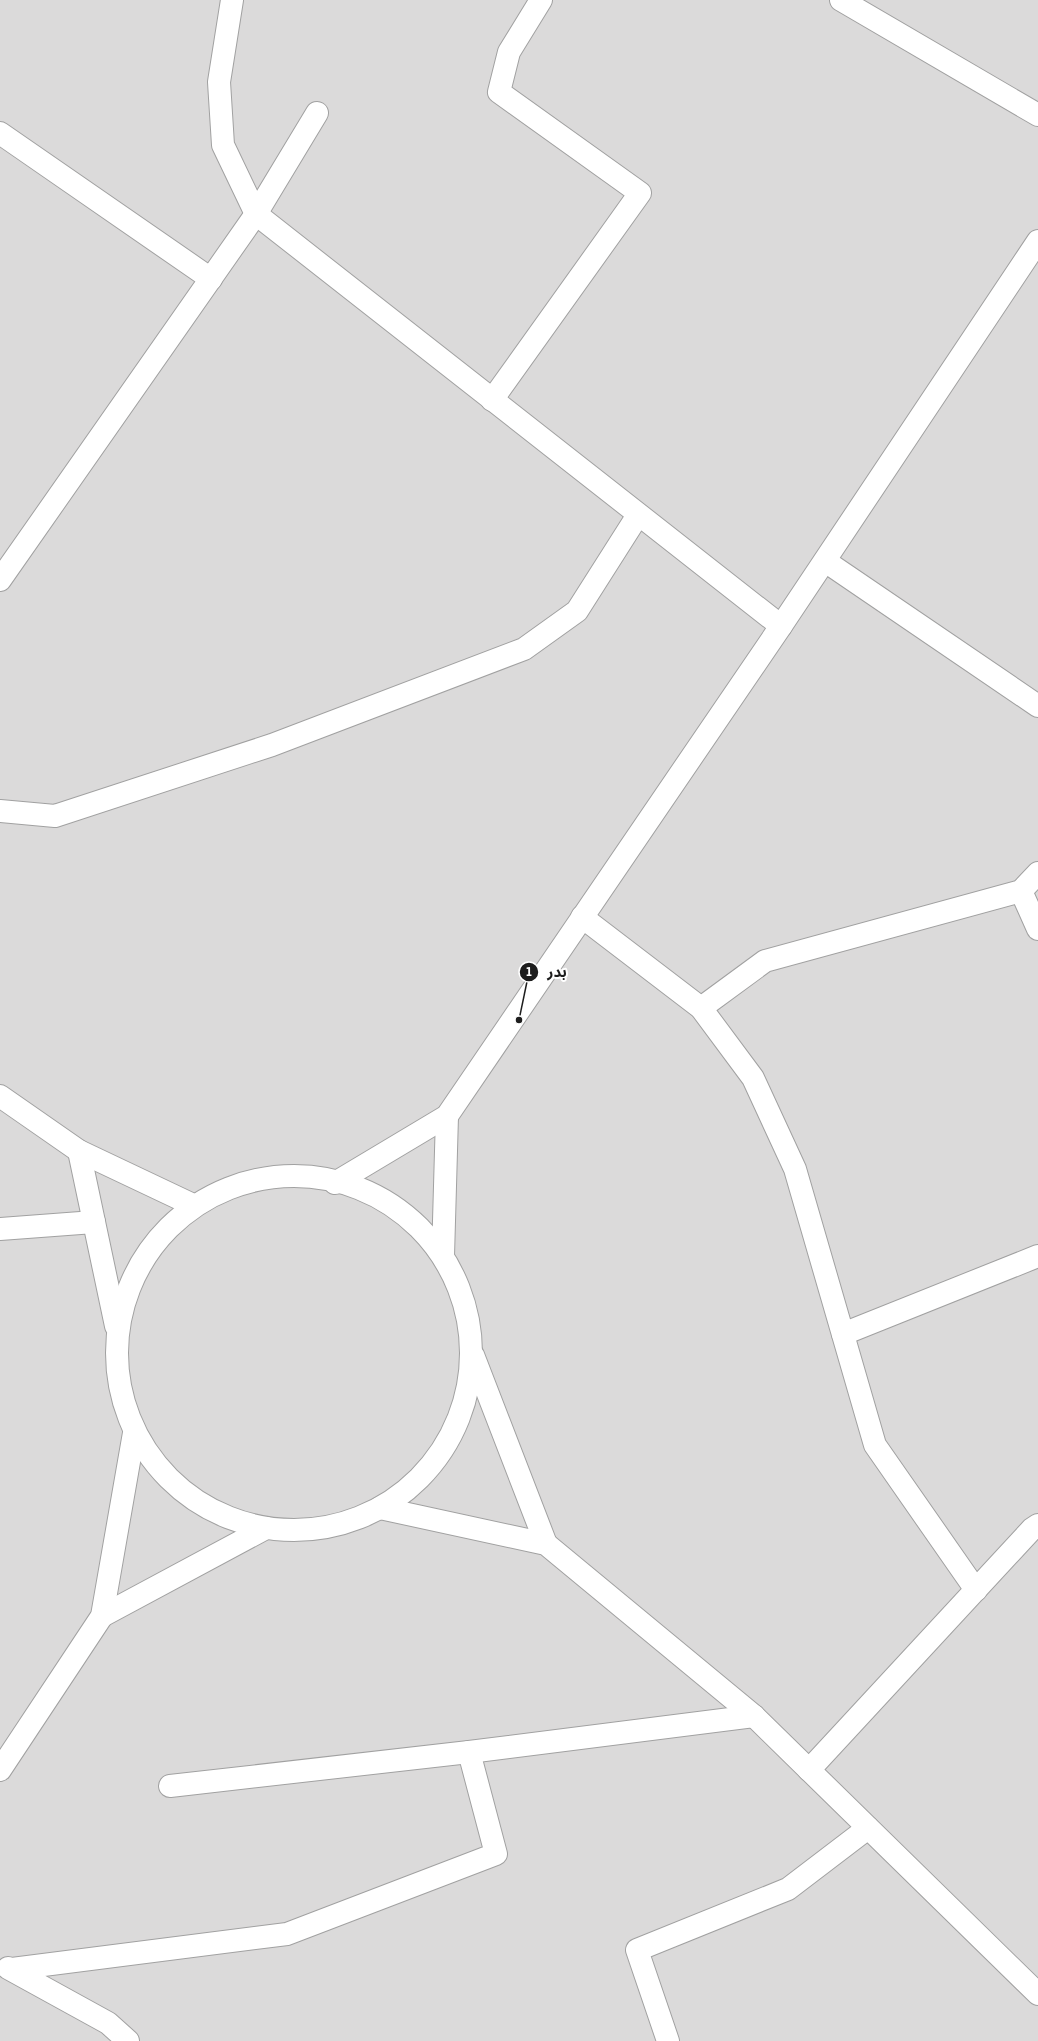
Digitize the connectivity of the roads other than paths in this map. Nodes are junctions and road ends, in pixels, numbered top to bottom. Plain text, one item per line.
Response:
1 (232, 0) edge
2 (541, 0) edge
3 (841, 0) edge
4 (317, 113) dead end
5 (1038, 115) edge
6 (0, 133) edge
7 (256, 214) junction
8 (1038, 241) edge
9 (211, 279) junction
10 (492, 400) junction
11 (638, 515) junction
12 (825, 561) junction
13 (4, 567) edge
14 (781, 626) junction
15 (1038, 706) edge
16 (0, 811) edge
17 (1038, 873) edge
18 (1021, 891) junction
19 (582, 917) junction
20 (1038, 929) edge
21 (701, 1008) junction
22 (0, 1096) edge
23 (447, 1116) junction
24 (79, 1151) junction
25 (335, 1183) junction
26 (193, 1205) junction
27 (94, 1222) junction
28 (0, 1229) edge
29 (443, 1256) junction
30 (1038, 1256) edge
31 (116, 1326) junction
32 (843, 1334) junction
33 (473, 1355) junction
34 (134, 1433) junction
35 (380, 1508) junction
36 (1038, 1526) edge
37 (266, 1528) junction
38 (546, 1544) junction
39 (976, 1590) junction
40 (102, 1616) junction
41 (754, 1716) junction
42 (469, 1752) junction
43 (0, 1770) edge
44 (809, 1770) junction
45 (170, 1786) dead end
46 (868, 1828) junction
47 (6, 1966) edge
48 (1038, 1994) edge
49 (128, 2041) edge
50 (668, 2041) edge

1 - 7 street
2 - 10 street
3 - 5 street
4 - 7 street
6 - 9 street
7 - 9 street
7 - 10 street
8 - 12 street
9 - 13 street
10 - 11 street
11 - 14 street
11 - 16 street
12 - 14 street
12 - 15 street
14 - 19 street
17 - 18 street
18 - 20 street
18 - 21 street
19 - 21 street
19 - 23 street
21 - 32 street
22 - 24 street
23 - 25 street
23 - 29 street
24 - 26 street
24 - 27 street
25 - 26 street
25 - 29 street
26 - 31 street
27 - 28 street
27 - 31 street
29 - 33 street
30 - 32 street
31 - 34 street
32 - 39 street
33 - 35 street
33 - 38 street
34 - 37 street
34 - 40 street
35 - 37 street
35 - 38 street
36 - 39 street
37 - 40 street
38 - 41 street
39 - 44 street
40 - 43 street
41 - 42 street
41 - 44 street
42 - 45 street
42 - 47 street
44 - 46 street
46 - 48 street
46 - 50 street
47 - 49 street

